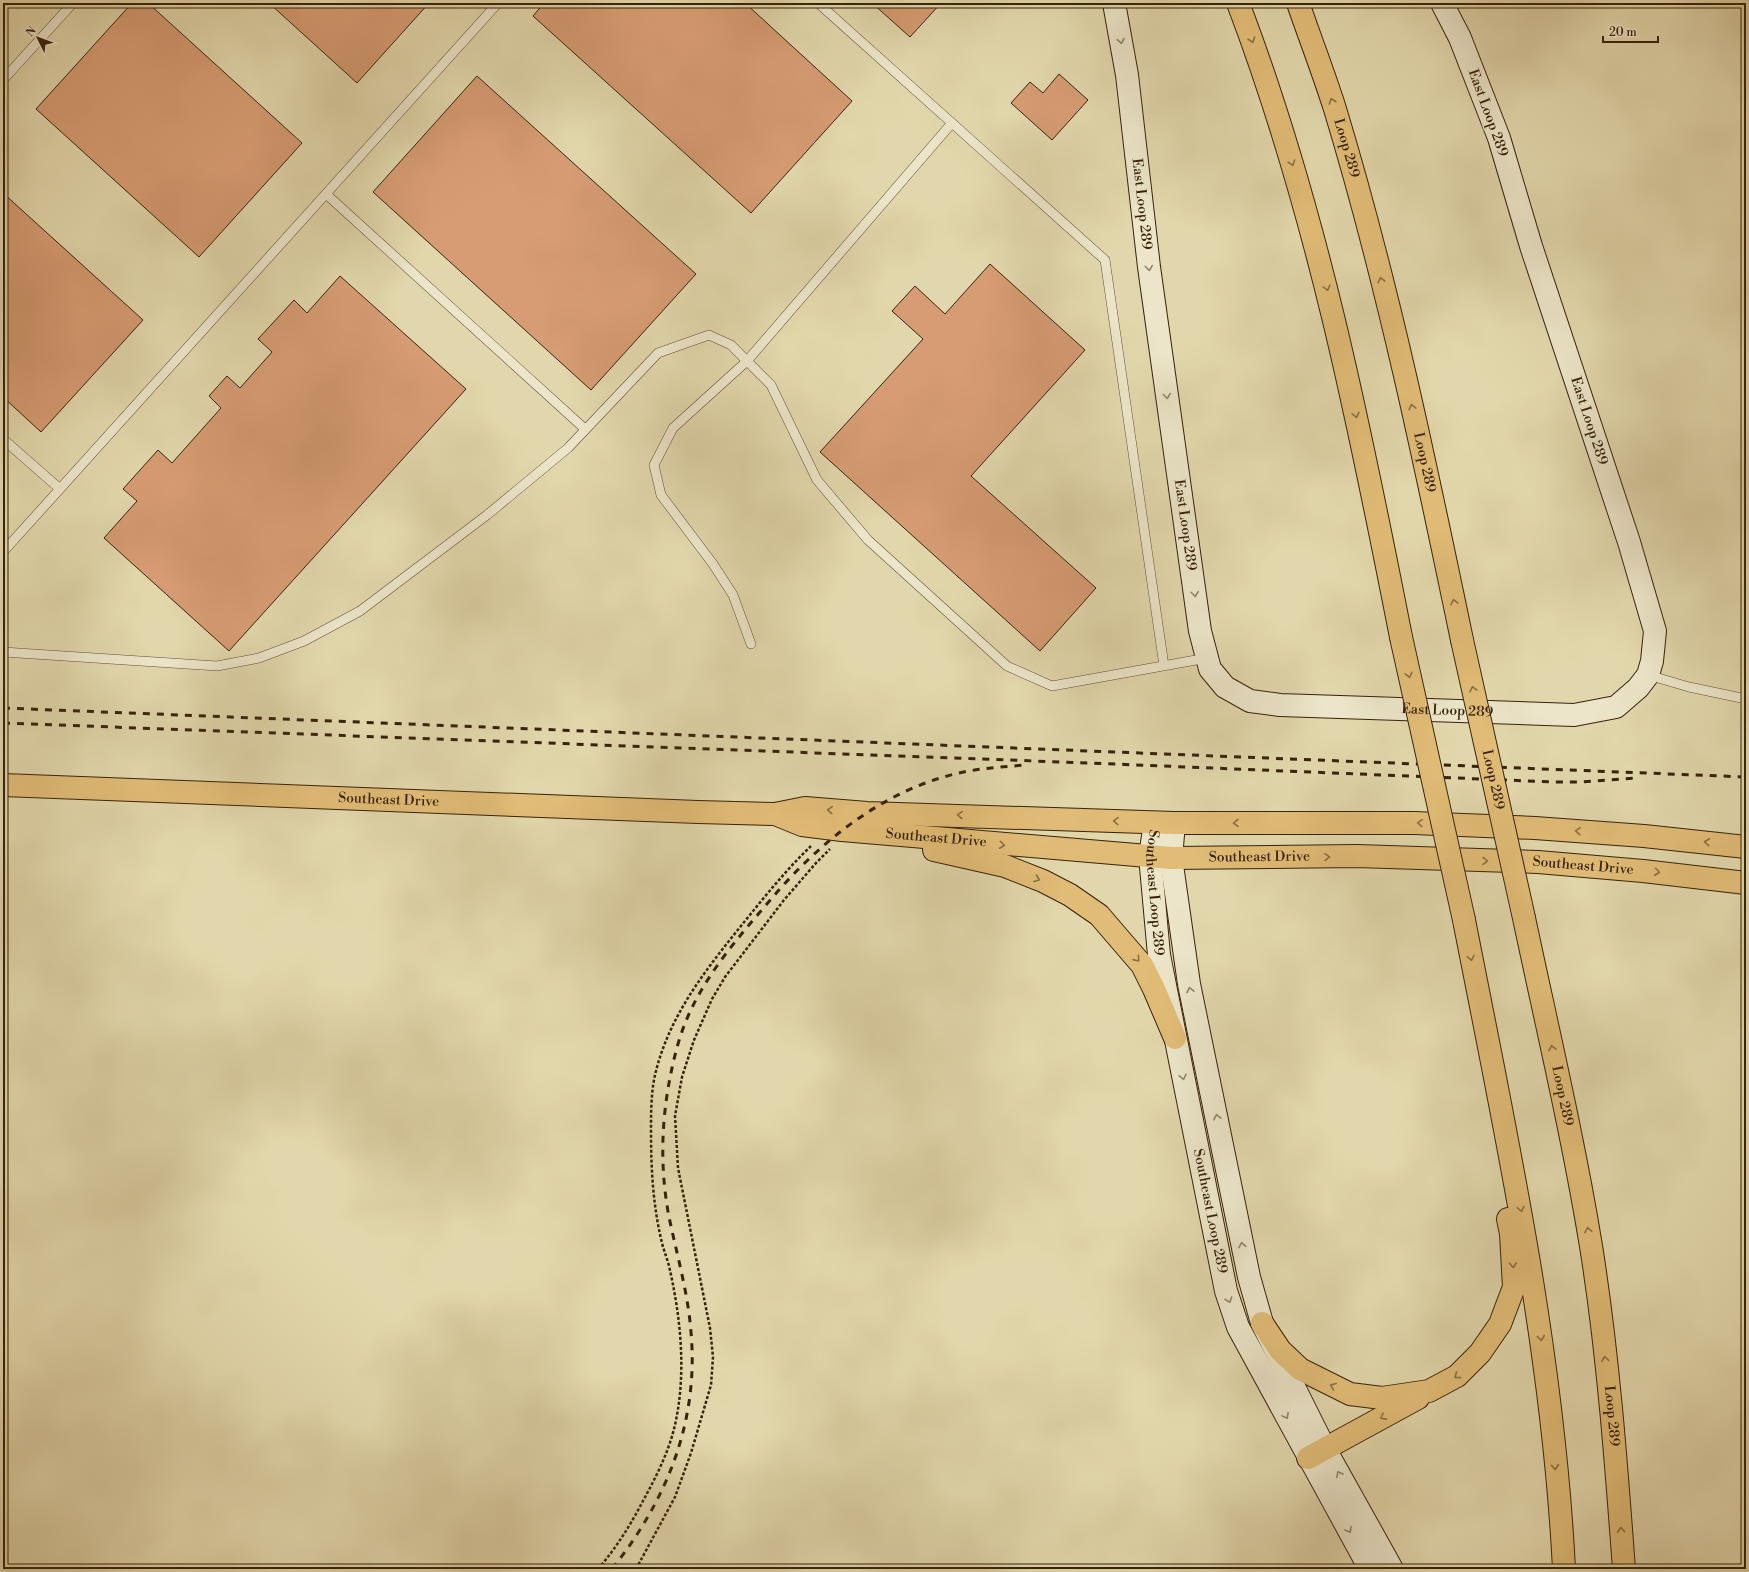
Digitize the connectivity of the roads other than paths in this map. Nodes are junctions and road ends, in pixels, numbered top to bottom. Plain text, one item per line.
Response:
1 (73, 3) edge
2 (498, 3) edge
3 (818, 3) edge
4 (1114, 3) edge
5 (1238, 3) edge
6 (1298, 3) edge
7 (1442, 3) edge
8 (3, 80) edge
9 (952, 123) junction
10 (326, 194) junction
11 (747, 361) junction
12 (586, 429) junction
13 (3, 438) edge
14 (60, 489) junction
15 (3, 552) edge
16 (751, 644) dead end
17 (3, 652) edge
18 (1207, 658) junction
19 (1164, 666) junction
20 (1648, 675) junction
21 (1746, 699) edge
22 (3, 785) edge
23 (775, 814) junction
24 (1165, 823) junction
25 (894, 834) junction
26 (1746, 847) edge
27 (1161, 857) junction
28 (1746, 883) edge
29 (1175, 1038) junction
30 (1494, 1073) junction
31 (1262, 1323) junction
32 (1430, 1391) junction
33 (1317, 1453) junction
34 (1370, 1569) edge
35 (1392, 1569) edge
36 (1564, 1569) edge
37 (1624, 1569) edge

1 - 8 lane
2 - 10 lane
3 - 9 lane
4 -> 18 main road, East Loop 289
5 -> 30 main road, bridge
37 -> 6 main road, Loop 289, bridge
7 - 20 main road, East Loop 289
9 - 11 lane
9 - 19 lane
10 - 12 lane
10 - 14 lane
11 - 12 lane
11 - 16 lane
11 - 19 lane
12 - 17 lane
13 - 14 lane
14 - 15 lane
18 - 19 lane
18 - 20 main road, East Loop 289
20 - 21 lane
22 - 23 main road, Southeast Drive
24 -> 23 main road, Southeast Drive
23 - 25 main road, Southeast Drive
26 -> 24 main road, Southeast Drive
24 - 27 main road, Southeast Loop 289
25 -> 27 main road, Southeast Drive
25 -> 29 main road
27 -> 28 main road, Southeast Drive
27 - 29 main road, Southeast Loop 289
31 -> 27 main road, Southeast Loop 289
29 -> 33 main road, Southeast Loop 289
30 -> 32 main road
30 -> 36 main road
32 -> 31 main road
31 - 33 main road, Southeast Loop 289
32 -> 33 main road
33 -> 34 main road, Southeast Loop 289
35 -> 33 main road, Southeast Loop 289

